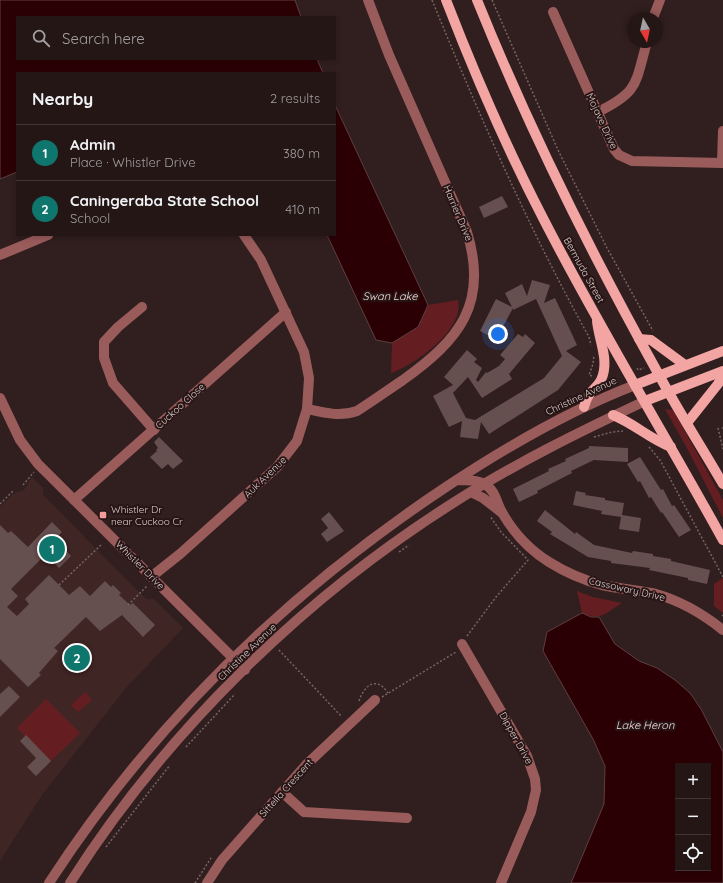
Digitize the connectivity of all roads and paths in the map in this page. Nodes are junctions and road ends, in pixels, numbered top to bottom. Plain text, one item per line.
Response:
1 (368, 0) edge
2 (432, 0) edge
3 (446, 0) edge
4 (477, 0) edge
5 (492, 0) edge
6 (660, 0) edge
7 (553, 12) dead end
8 (655, 12) edge
9 (645, 48) edge
10 (598, 112) junction
11 (723, 131) edge
12 (722, 163) edge
13 (46, 236) edge
14 (245, 236) edge
15 (0, 255) edge
16 (142, 308) dead end
17 (286, 312) junction
18 (597, 318) junction
19 (654, 334) dead end
20 (639, 339) junction
21 (723, 351) edge
22 (685, 365) junction
23 (723, 371) edge
24 (723, 374) edge
25 (659, 375) junction
26 (597, 377) dead end
27 (618, 377) dead end
28 (610, 380) dead end
29 (614, 380) junction
30 (622, 383) dead end
31 (636, 385) junction
32 (668, 391) junction
33 (0, 398) edge
34 (645, 401) junction
35 (584, 407) junction
36 (307, 410) junction
37 (4, 415) edge
38 (613, 415) junction
39 (687, 423) junction
40 (718, 428) dead end
41 (154, 430) junction
42 (628, 432) dead end
43 (593, 437) dead end
44 (646, 444) dead end
45 (671, 447) junction
46 (723, 449) edge
47 (34, 472) dead end
48 (457, 480) junction
49 (484, 484) junction
50 (723, 484) edge
51 (23, 485) dead end
52 (14, 490) dead end
53 (471, 492) junction
54 (74, 500) junction
55 (0, 504) edge
56 (501, 512) junction
57 (723, 540) edge
58 (394, 542) junction
59 (412, 543) dead end
60 (101, 545) dead end
61 (399, 552) dead end
62 (353, 553) junction
63 (528, 560) dead end
64 (723, 577) edge
65 (149, 582) junction
66 (59, 585) dead end
67 (128, 605) dead end
68 (723, 630) edge
69 (462, 644) junction
70 (279, 649) dead end
71 (232, 658) junction
72 (244, 670) junction
73 (236, 692) dead end
74 (375, 700) joint
75 (348, 725) junction
76 (185, 747) dead end
77 (171, 764) dead end
78 (282, 792) junction
79 (407, 818) dead end
80 (104, 848) dead end
81 (211, 881) edge
82 (49, 883) edge
83 (70, 883) edge
84 (501, 883) edge

1 - 36 street, Harrier Drive
2 - 26 path
3 - 18 main road, Bermuda Street
4 - 20 main road, Bermuda Street
5 - 19 path
6 - 8 street
7 - 10 street, Mojave Drive
9 - 10 street
10 - 12 street, Mojave Drive
11 - 12 street
13 - 15 street
14 - 17 street, Auk Avenue
16 - 41 street
17 - 36 street, Auk Avenue
17 - 41 street, Cuckoo Close
18 - 31 main road, Bermuda Street
18 - 35 main road
20 - 22 main road
20 - 25 main road, Bermuda Street
21 - 22 main road, Christine Avenue
22 - 25 main road, Christine Avenue
23 - 32 main road, Christine Avenue
24 - 39 main road
25 - 31 main road, Christine Avenue
25 - 32 main road, Bermuda Street
27 - 29 path
28 - 29 path
29 - 30 path
31 - 34 main road, Bermuda Street
31 - 35 street, Christine Avenue
32 - 34 main road, Christine Avenue
32 - 39 main road, Bermuda Street
33 - 37 street, Whistler Drive
34 - 38 street, Christine Avenue
34 - 45 main road, Bermuda Street
35 - 48 street, Christine Avenue
36 - 65 street, Auk Avenue
37 - 54 street, Whistler Drive
38 - 45 main road
38 - 49 street, Christine Avenue
39 - 50 main road, Bermuda Street
40 - 46 path
41 - 54 street, Cuckoo Close
42 - 43 path
44 - 64 path
45 - 57 main road, Bermuda Street
47 - 51 path
48 - 49 street
48 - 62 street, Christine Avenue
49 - 53 street, Christine Avenue
49 - 56 street, Cassowary Drive
52 - 55 path
53 - 56 street, Cassowary Drive
53 - 58 street, Christine Avenue
54 - 65 street, Whistler Drive
56 - 68 street, Cassowary Drive
58 - 62 street
58 - 72 street, Christine Avenue
59 - 61 path
60 - 66 path
62 - 71 street, Christine Avenue
63 - 69 path
65 - 67 path
65 - 71 street, Whistler Drive
69 - 74 path
69 - 84 street, Dipper Drive
70 - 75 path
71 - 72 street, Whistler Drive
71 - 82 street, Christine Avenue
72 - 83 street, Christine Avenue
73 - 76 path
74 - 75 street, Sittella Crescent
75 - 78 street, Sittella Crescent
77 - 80 path
78 - 79 street
78 - 81 street, Sittella Crescent

